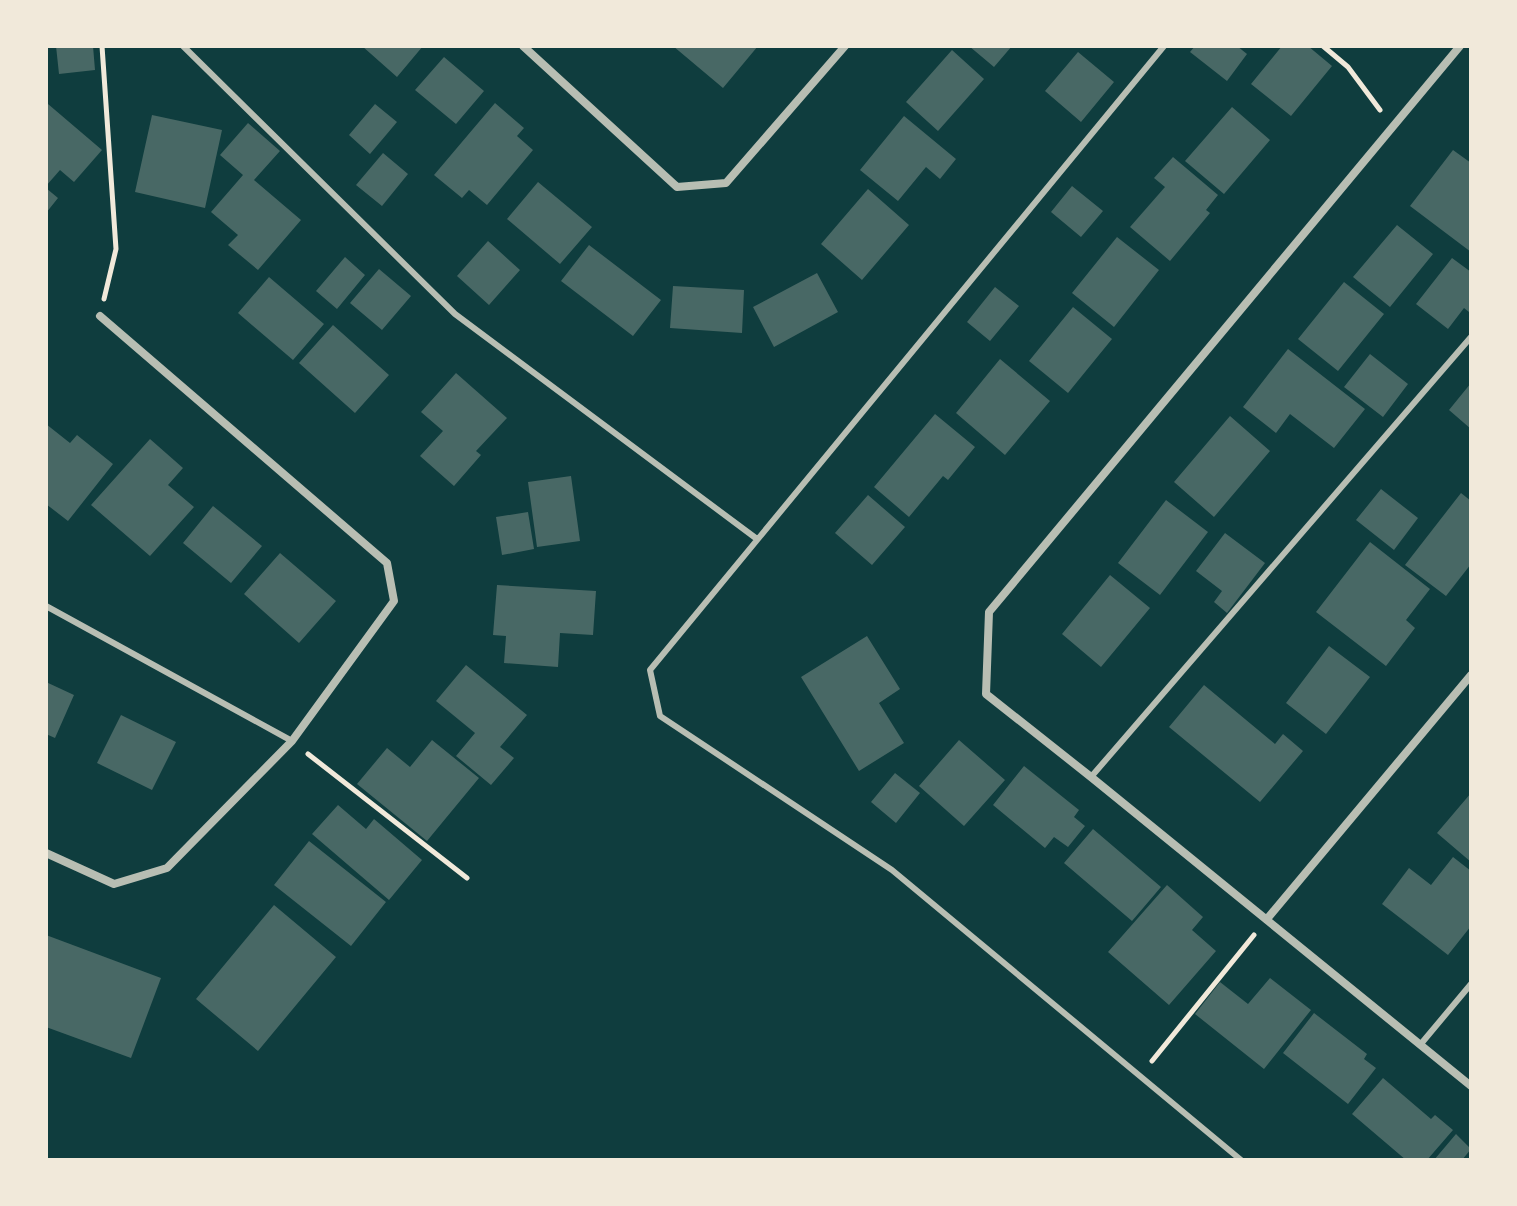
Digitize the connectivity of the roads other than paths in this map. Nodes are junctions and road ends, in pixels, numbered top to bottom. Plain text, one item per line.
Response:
1 (183, 46) edge
2 (523, 46) edge
3 (845, 46) edge
4 (1164, 46) edge
5 (1460, 46) edge
6 (100, 316) road end
7 (1471, 337) edge
8 (757, 539) junction
9 (46, 606) edge
10 (1471, 675) edge
11 (292, 741) junction
12 (1091, 777) junction
13 (46, 853) edge
14 (1267, 919) junction
15 (1471, 984) edge
16 (1420, 1045) junction
17 (1471, 1086) edge
18 (1241, 1160) edge

1 - 8 lane
2 - 3 street
4 - 8 lane
5 - 12 street
6 - 11 street
7 - 12 lane
8 - 18 lane
9 - 11 lane
10 - 14 street
11 - 13 street
12 - 14 street
14 - 16 street
15 - 16 lane
16 - 17 street

